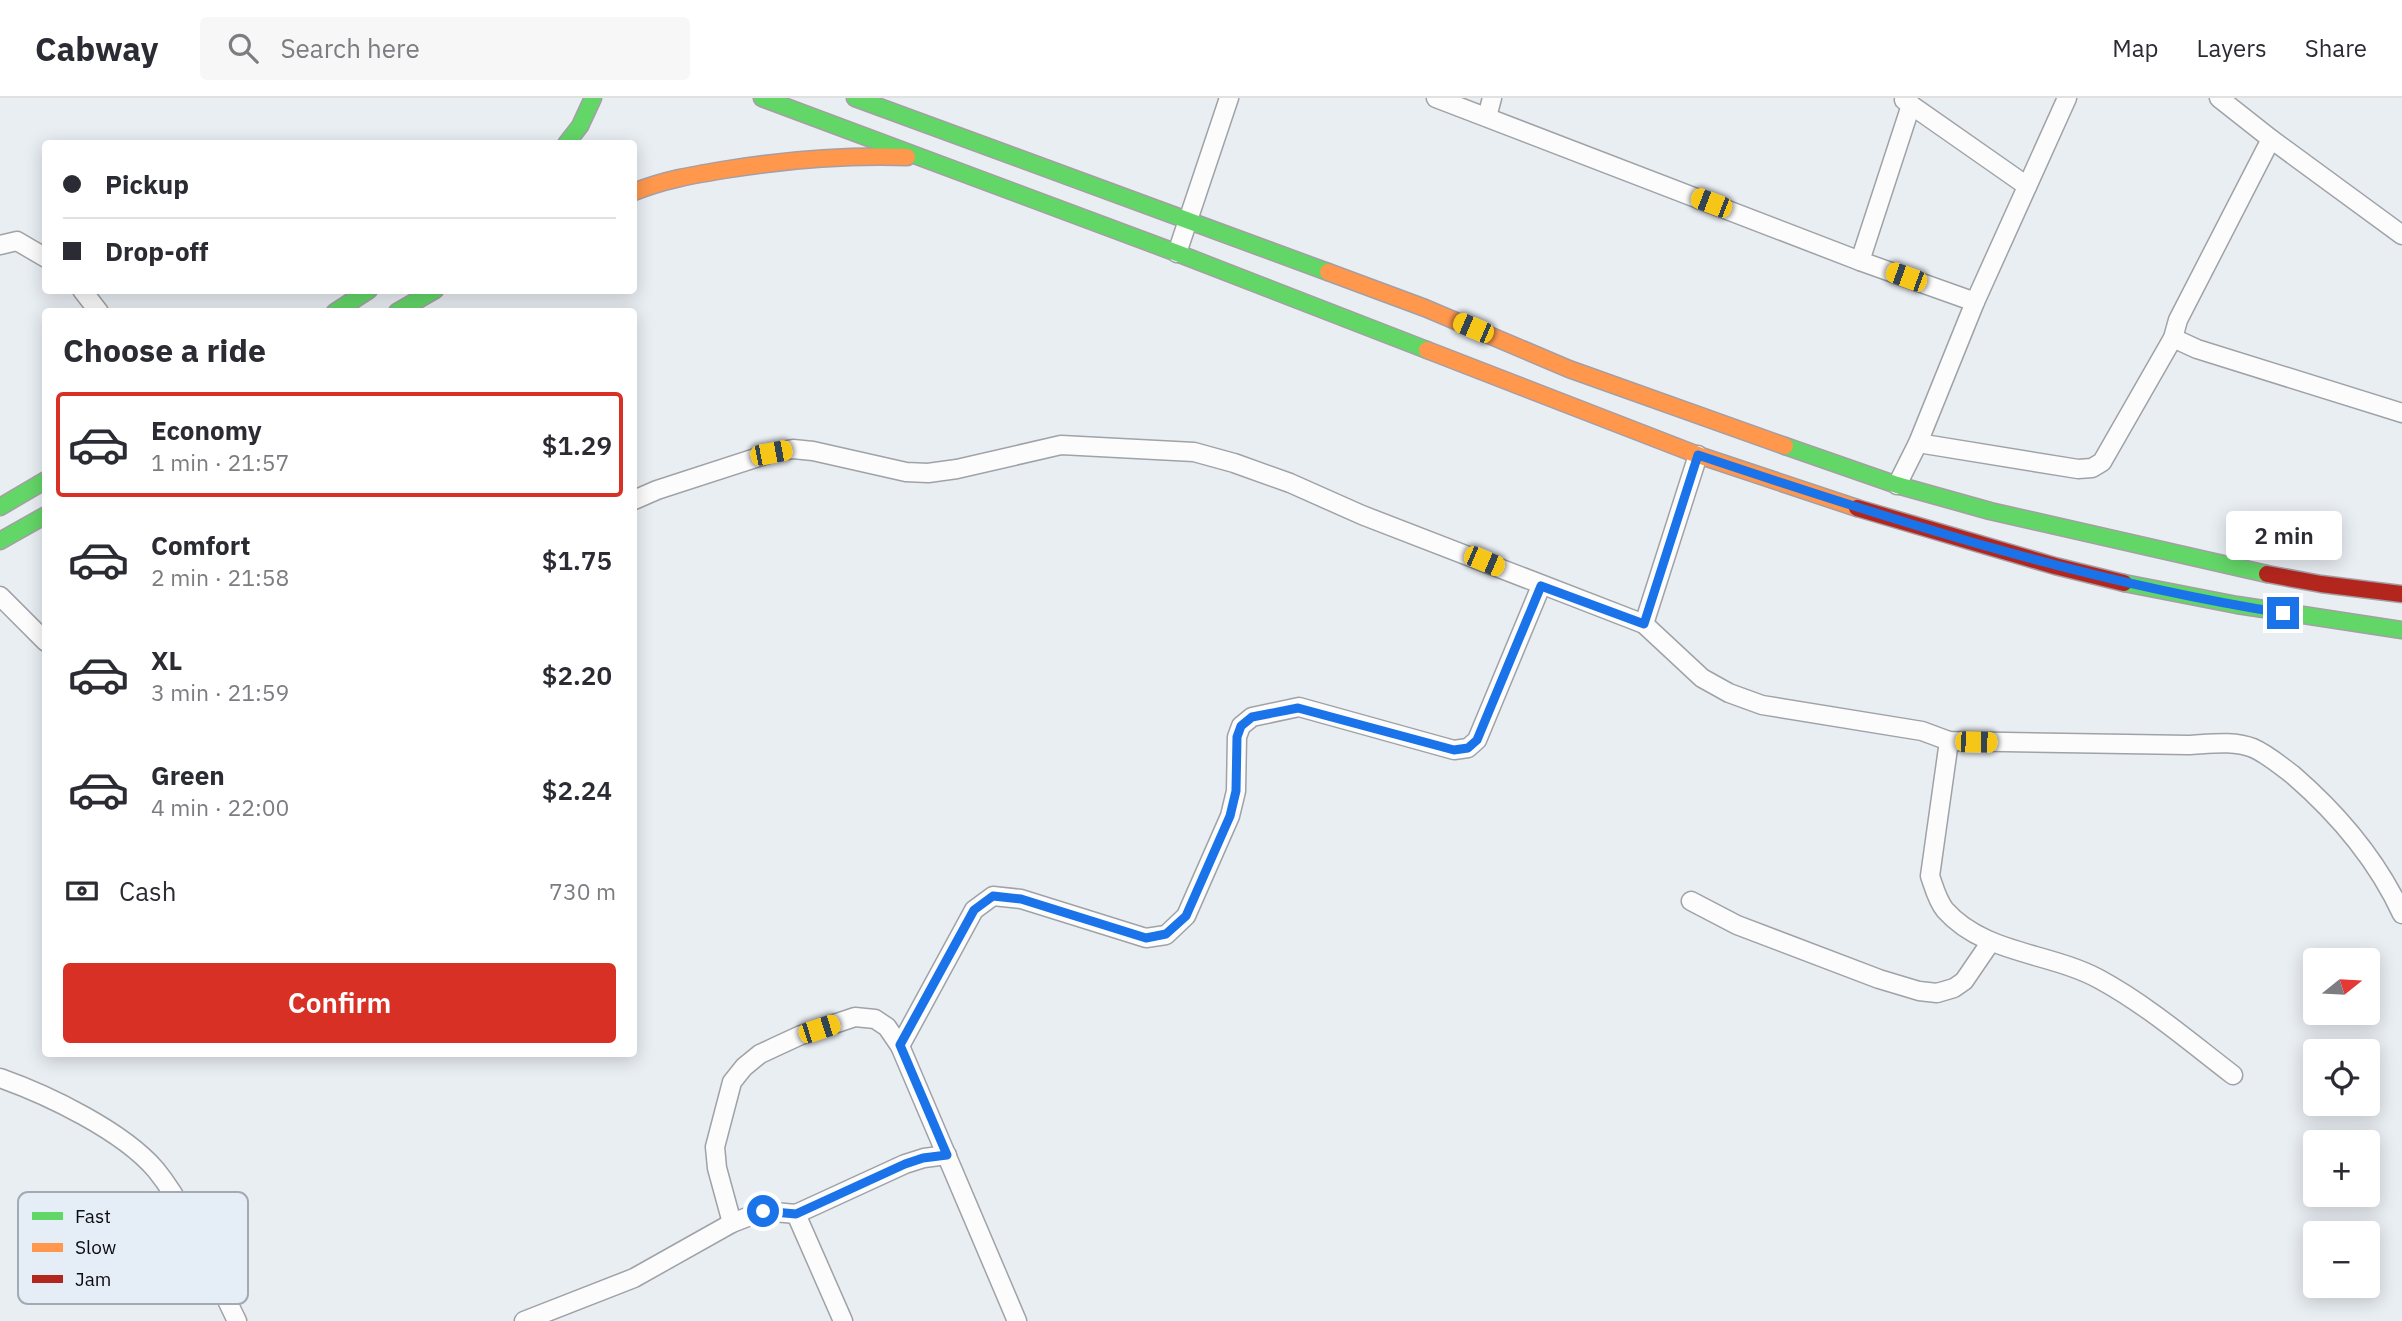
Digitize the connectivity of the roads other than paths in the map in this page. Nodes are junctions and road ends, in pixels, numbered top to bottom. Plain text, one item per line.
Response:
1 (593, 98) edge
2 (762, 98) edge
3 (855, 98) edge
4 (1229, 98) edge
5 (1436, 98) edge
6 (1492, 98) edge
7 (2067, 98) edge
8 (2220, 98) edge
9 (1907, 102) edge
10 (1487, 117) junction
11 (2271, 139) junction
12 (569, 140) edge
13 (918, 158) junction
14 (2027, 186) junction
15 (637, 191) edge
16 (1188, 219) junction
17 (2402, 235) edge
18 (0, 245) edge
19 (1177, 253) junction
20 (42, 254) edge
21 (1860, 261) junction
22 (85, 294) edge
23 (363, 294) edge
24 (428, 294) edge
25 (1975, 302) junction
26 (96, 308) edge
27 (341, 308) edge
28 (404, 308) edge
29 (2173, 338) junction
30 (2402, 413) edge
31 (1918, 443) junction
32 (1698, 455) junction
33 (42, 482) edge
34 (1897, 485) junction
35 (637, 499) edge
36 (0, 507) edge
37 (42, 517) edge
38 (0, 541) edge
39 (1541, 586) junction
40 (2402, 594) edge
41 (0, 596) edge
42 (1644, 624) junction
43 (2402, 629) edge
44 (42, 638) edge
45 (1949, 741) junction
46 (1691, 901) dead end
47 (2402, 914) edge
48 (1990, 943) junction
49 (900, 1045) junction
50 (2233, 1076) dead end
51 (0, 1077) edge
52 (947, 1155) junction
53 (171, 1192) edge
54 (796, 1214) junction
55 (732, 1223) junction
56 (228, 1304) edge
57 (237, 1321) edge
58 (524, 1321) edge
59 (843, 1321) edge
60 (1017, 1321) edge

1 - 12 main road
2 - 13 main road
3 - 16 main road
4 - 16 street
5 - 10 street
6 - 10 street
7 - 14 street
8 - 11 street
9 - 14 street
9 - 21 street
10 - 21 street
11 - 17 street
11 - 29 street
13 - 15 main road
13 - 19 main road
14 - 25 street
16 - 19 street
16 - 34 main road
18 - 20 street
19 - 32 main road
21 - 25 street
22 - 26 street
23 - 27 main road
24 - 28 main road
25 - 31 street
29 - 30 street
29 - 31 street
31 - 34 street
32 - 42 street
32 - 43 main road
33 - 36 main road
34 - 40 main road
35 - 39 street
37 - 38 main road
39 - 42 street
39 - 49 street
41 - 44 street
42 - 45 street
45 - 47 street
45 - 48 street
46 - 48 street
48 - 50 street
49 - 52 street
49 - 55 street
51 - 53 street
52 - 54 street
52 - 60 street
54 - 55 street
54 - 59 street
55 - 58 street
56 - 57 street

